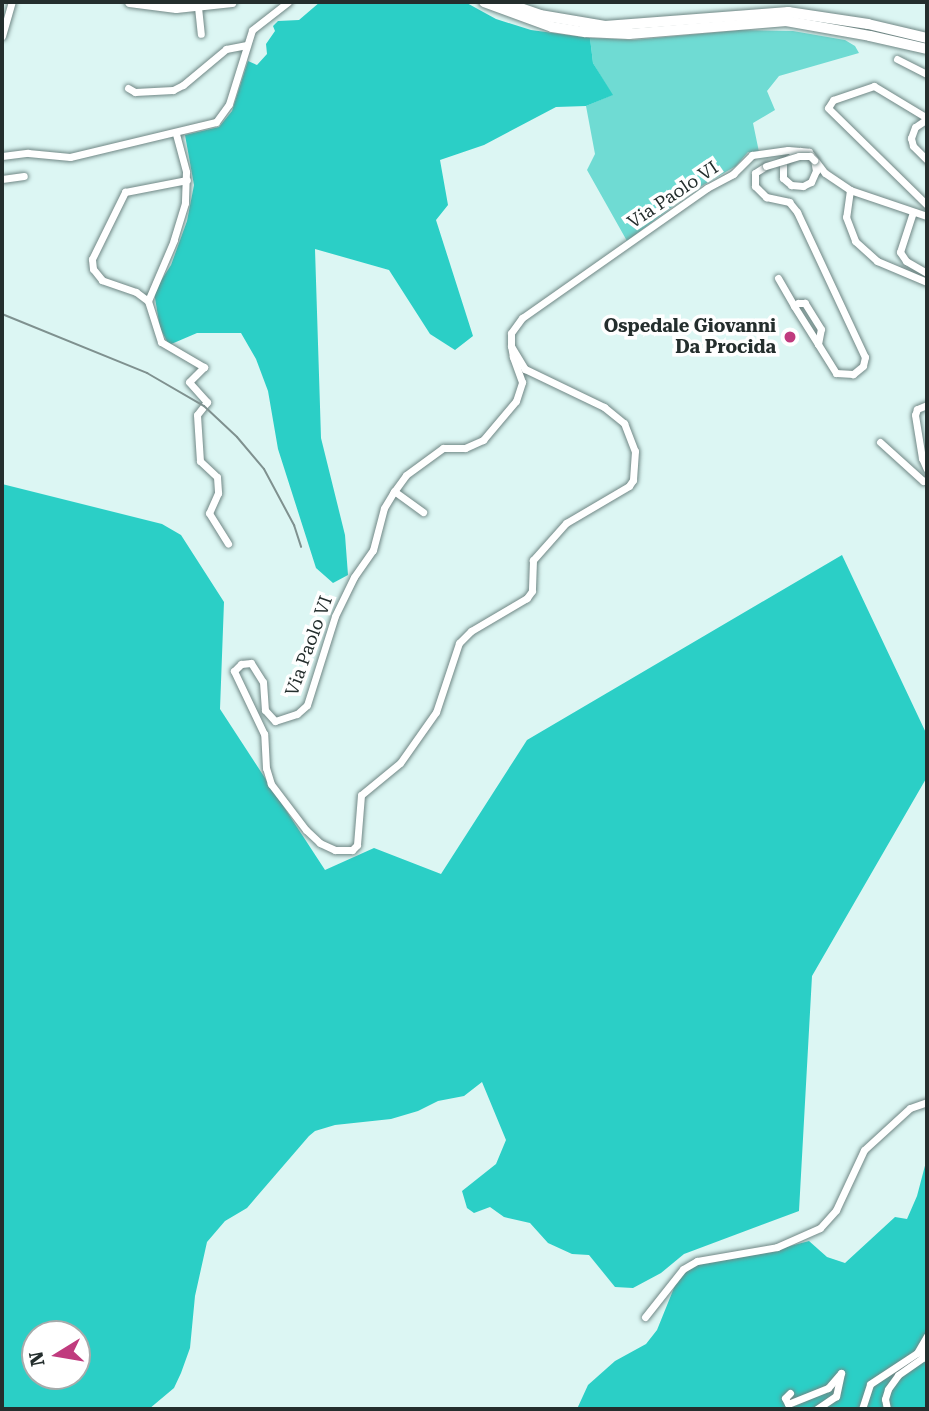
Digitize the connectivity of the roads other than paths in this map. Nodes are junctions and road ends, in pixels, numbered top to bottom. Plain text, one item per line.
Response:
1 (12, 2) edge
2 (129, 2) edge
3 (232, 2) edge
4 (288, 2) edge
5 (484, 2) edge
6 (503, 2) edge
7 (198, 7) junction
8 (833, 24) junction
9 (201, 34) dead end
10 (2, 36) edge
11 (927, 38) edge
12 (247, 45) junction
13 (927, 50) edge
14 (897, 58) dead end
15 (927, 74) edge
16 (128, 88) dead end
17 (927, 118) edge
18 (179, 133) junction
19 (804, 151) junction
20 (2, 156) edge
21 (927, 160) edge
22 (24, 176) dead end
23 (2, 179) edge
24 (187, 180) junction
25 (850, 190) junction
26 (927, 205) edge
27 (913, 212) junction
28 (927, 216) edge
29 (927, 273) edge
30 (778, 278) dead end
31 (927, 282) edge
32 (148, 301) junction
33 (511, 346) junction
34 (927, 405) edge
35 (880, 442) dead end
36 (927, 469) edge
37 (927, 480) edge
38 (394, 491) junction
39 (424, 512) dead end
40 (228, 544) dead end
41 (927, 1102) edge
42 (645, 1317) dead end
43 (927, 1336) edge
44 (927, 1347) edge
45 (790, 1393) dead end
46 (817, 1409) edge
47 (862, 1409) edge
48 (887, 1409) edge

1 - 10 street
2 - 7 main road
3 - 7 main road
4 - 12 street
5 - 8 highway
6 - 8 highway
7 - 9 street
8 - 11 highway
8 - 13 highway
12 - 16 street
12 - 18 street
14 - 15 street
17 - 21 street
17 - 26 street
18 - 20 street
18 - 24 street
19 - 25 street
19 - 30 street, bridge
19 - 33 street, Via Paolo VI
22 - 23 street
24 - 32 street
24 - 32 street
25 - 27 street
25 - 31 street
27 - 28 street
27 - 29 street
32 - 40 street
33 - 38 street, Via Paolo VI
33 - 38 street, Via Paolo VI
34 - 36 street
35 - 37 street
38 - 39 street
41 - 42 street
43 - 47 street
44 - 48 street
45 - 46 street

